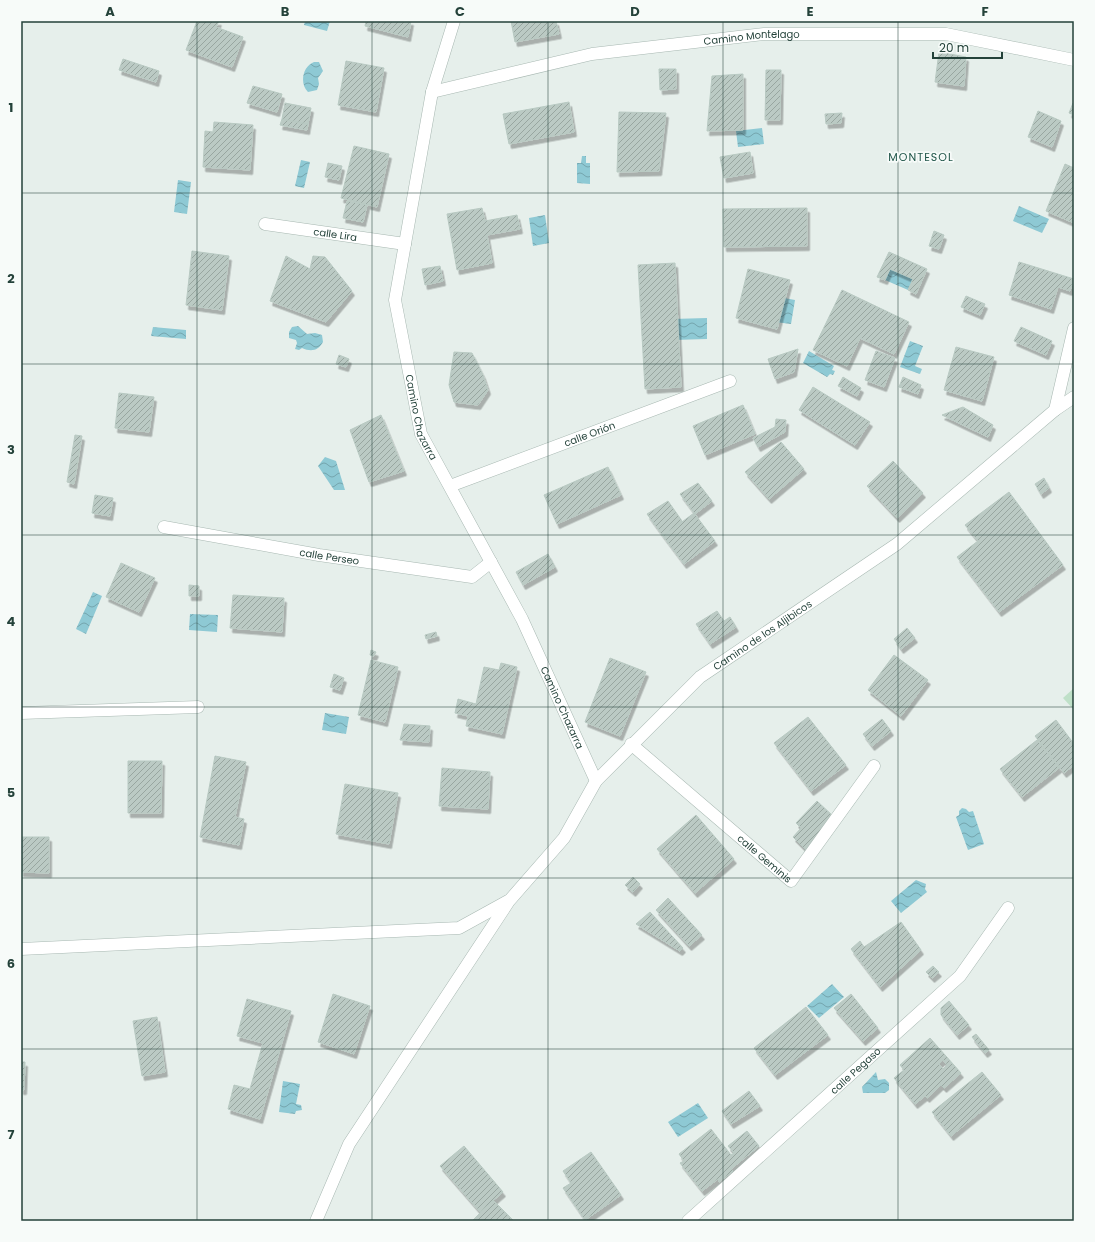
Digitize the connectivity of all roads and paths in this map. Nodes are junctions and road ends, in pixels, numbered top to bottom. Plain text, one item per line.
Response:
1 (454, 21) edge
2 (1074, 60) edge
3 (432, 92) junction
4 (265, 224) dead end
5 (405, 244) junction
6 (1074, 328) edge
7 (730, 382) dead end
8 (1074, 397) edge
9 (1055, 410) junction
10 (450, 486) junction
11 (164, 528) dead end
12 (491, 562) junction
13 (198, 707) dead end
14 (21, 713) edge
15 (631, 744) junction
16 (874, 766) dead end
17 (596, 781) junction
18 (509, 901) junction
19 (1008, 908) dead end
20 (21, 950) edge
21 (316, 1221) edge
22 (688, 1221) edge

1 - 3 street, Camino Chazarra
2 - 3 street, Camino Montelago
3 - 5 street, Camino Chazarra
4 - 5 street, calle Lira
5 - 10 street, Camino Chazarra
6 - 9 street
7 - 10 street, calle Orión
8 - 9 street, Camino de los Aljibicos
9 - 15 street, Camino de los Aljibicos
10 - 12 street, Camino Chazarra
11 - 12 street, calle Perseo
12 - 17 street, Camino Chazarra
13 - 14 street
15 - 16 street, calle Geminis
15 - 17 street, Camino de los Aljibicos
17 - 18 street, Camino de los Aljibicos
18 - 20 street
18 - 21 street
19 - 22 street, calle Pegaso

